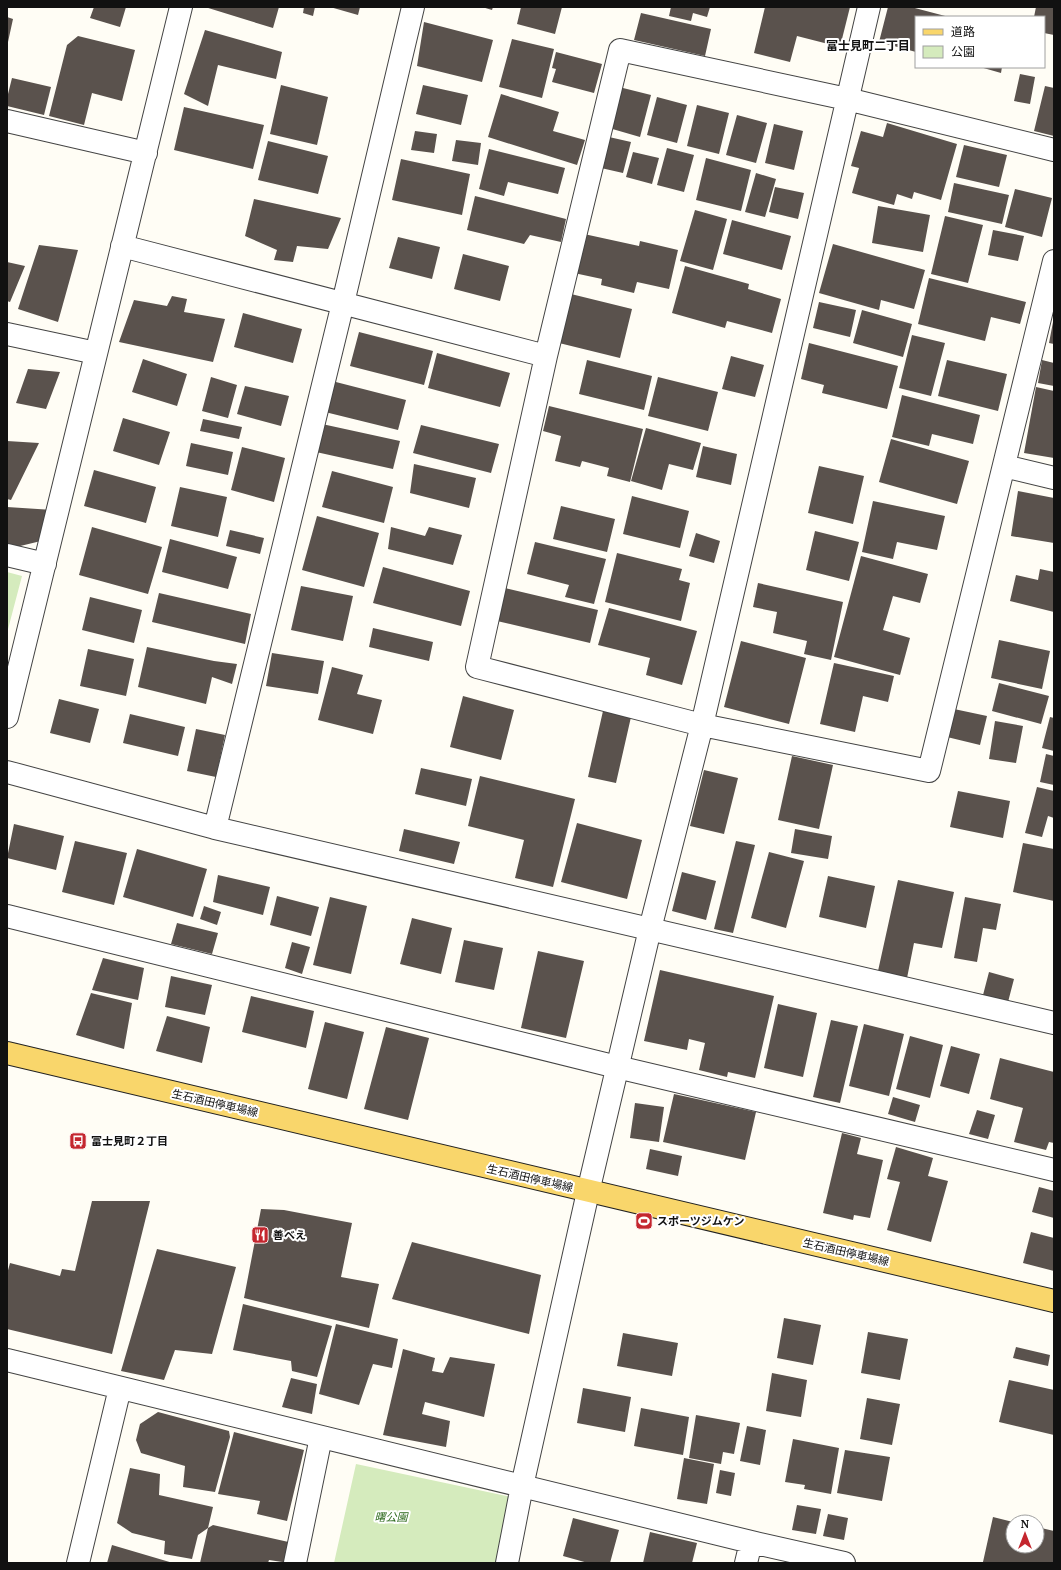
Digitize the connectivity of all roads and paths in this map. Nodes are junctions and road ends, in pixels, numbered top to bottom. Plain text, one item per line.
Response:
1 (181, 7) edge
2 (413, 7) edge
3 (869, 7) edge
4 (847, 99) junction
5 (7, 121) edge
6 (1054, 150) edge
7 (146, 153) junction
8 (122, 246) junction
9 (1054, 261) edge
10 (343, 303) junction
11 (7, 334) edge
12 (96, 353) junction
13 (546, 356) junction
14 (1004, 466) junction
15 (1054, 478) edge
16 (7, 555) edge
17 (45, 564) junction
18 (7, 717) edge
19 (702, 725) junction
20 (7, 772) edge
21 (215, 828) junction
22 (7, 916) edge
23 (650, 929) junction
24 (1054, 1023) edge
25 (7, 1053) edge
26 (617, 1067) junction
27 (1054, 1170) edge
28 (588, 1192) junction
29 (1054, 1301) edge
30 (7, 1360) edge
31 (120, 1388) junction
32 (321, 1437) junction
33 (522, 1486) junction
34 (751, 1542) junction
35 (78, 1563) edge
36 (295, 1563) edge
37 (507, 1563) edge
38 (746, 1563) edge
39 (844, 1563) edge

1 - 7 street
2 - 10 street
3 - 4 street
4 - 6 street
4 - 13 street
4 - 19 street
5 - 7 street
7 - 8 street
8 - 10 street
8 - 12 street
9 - 14 street
10 - 13 street
10 - 21 street
11 - 12 street
12 - 17 street
13 - 19 street
14 - 15 street
14 - 19 street
16 - 17 street
17 - 18 street
19 - 23 street
20 - 21 street
21 - 23 street
22 - 26 street
23 - 24 street
23 - 26 street
25 - 28 main road, 生石酒田停車場線
26 - 27 street
26 - 28 street
28 - 29 main road, 生石酒田停車場線
28 - 33 street
30 - 31 street
31 - 32 street
31 - 35 street
32 - 33 street
32 - 36 street
33 - 34 street
33 - 37 street
34 - 38 street
34 - 39 street

